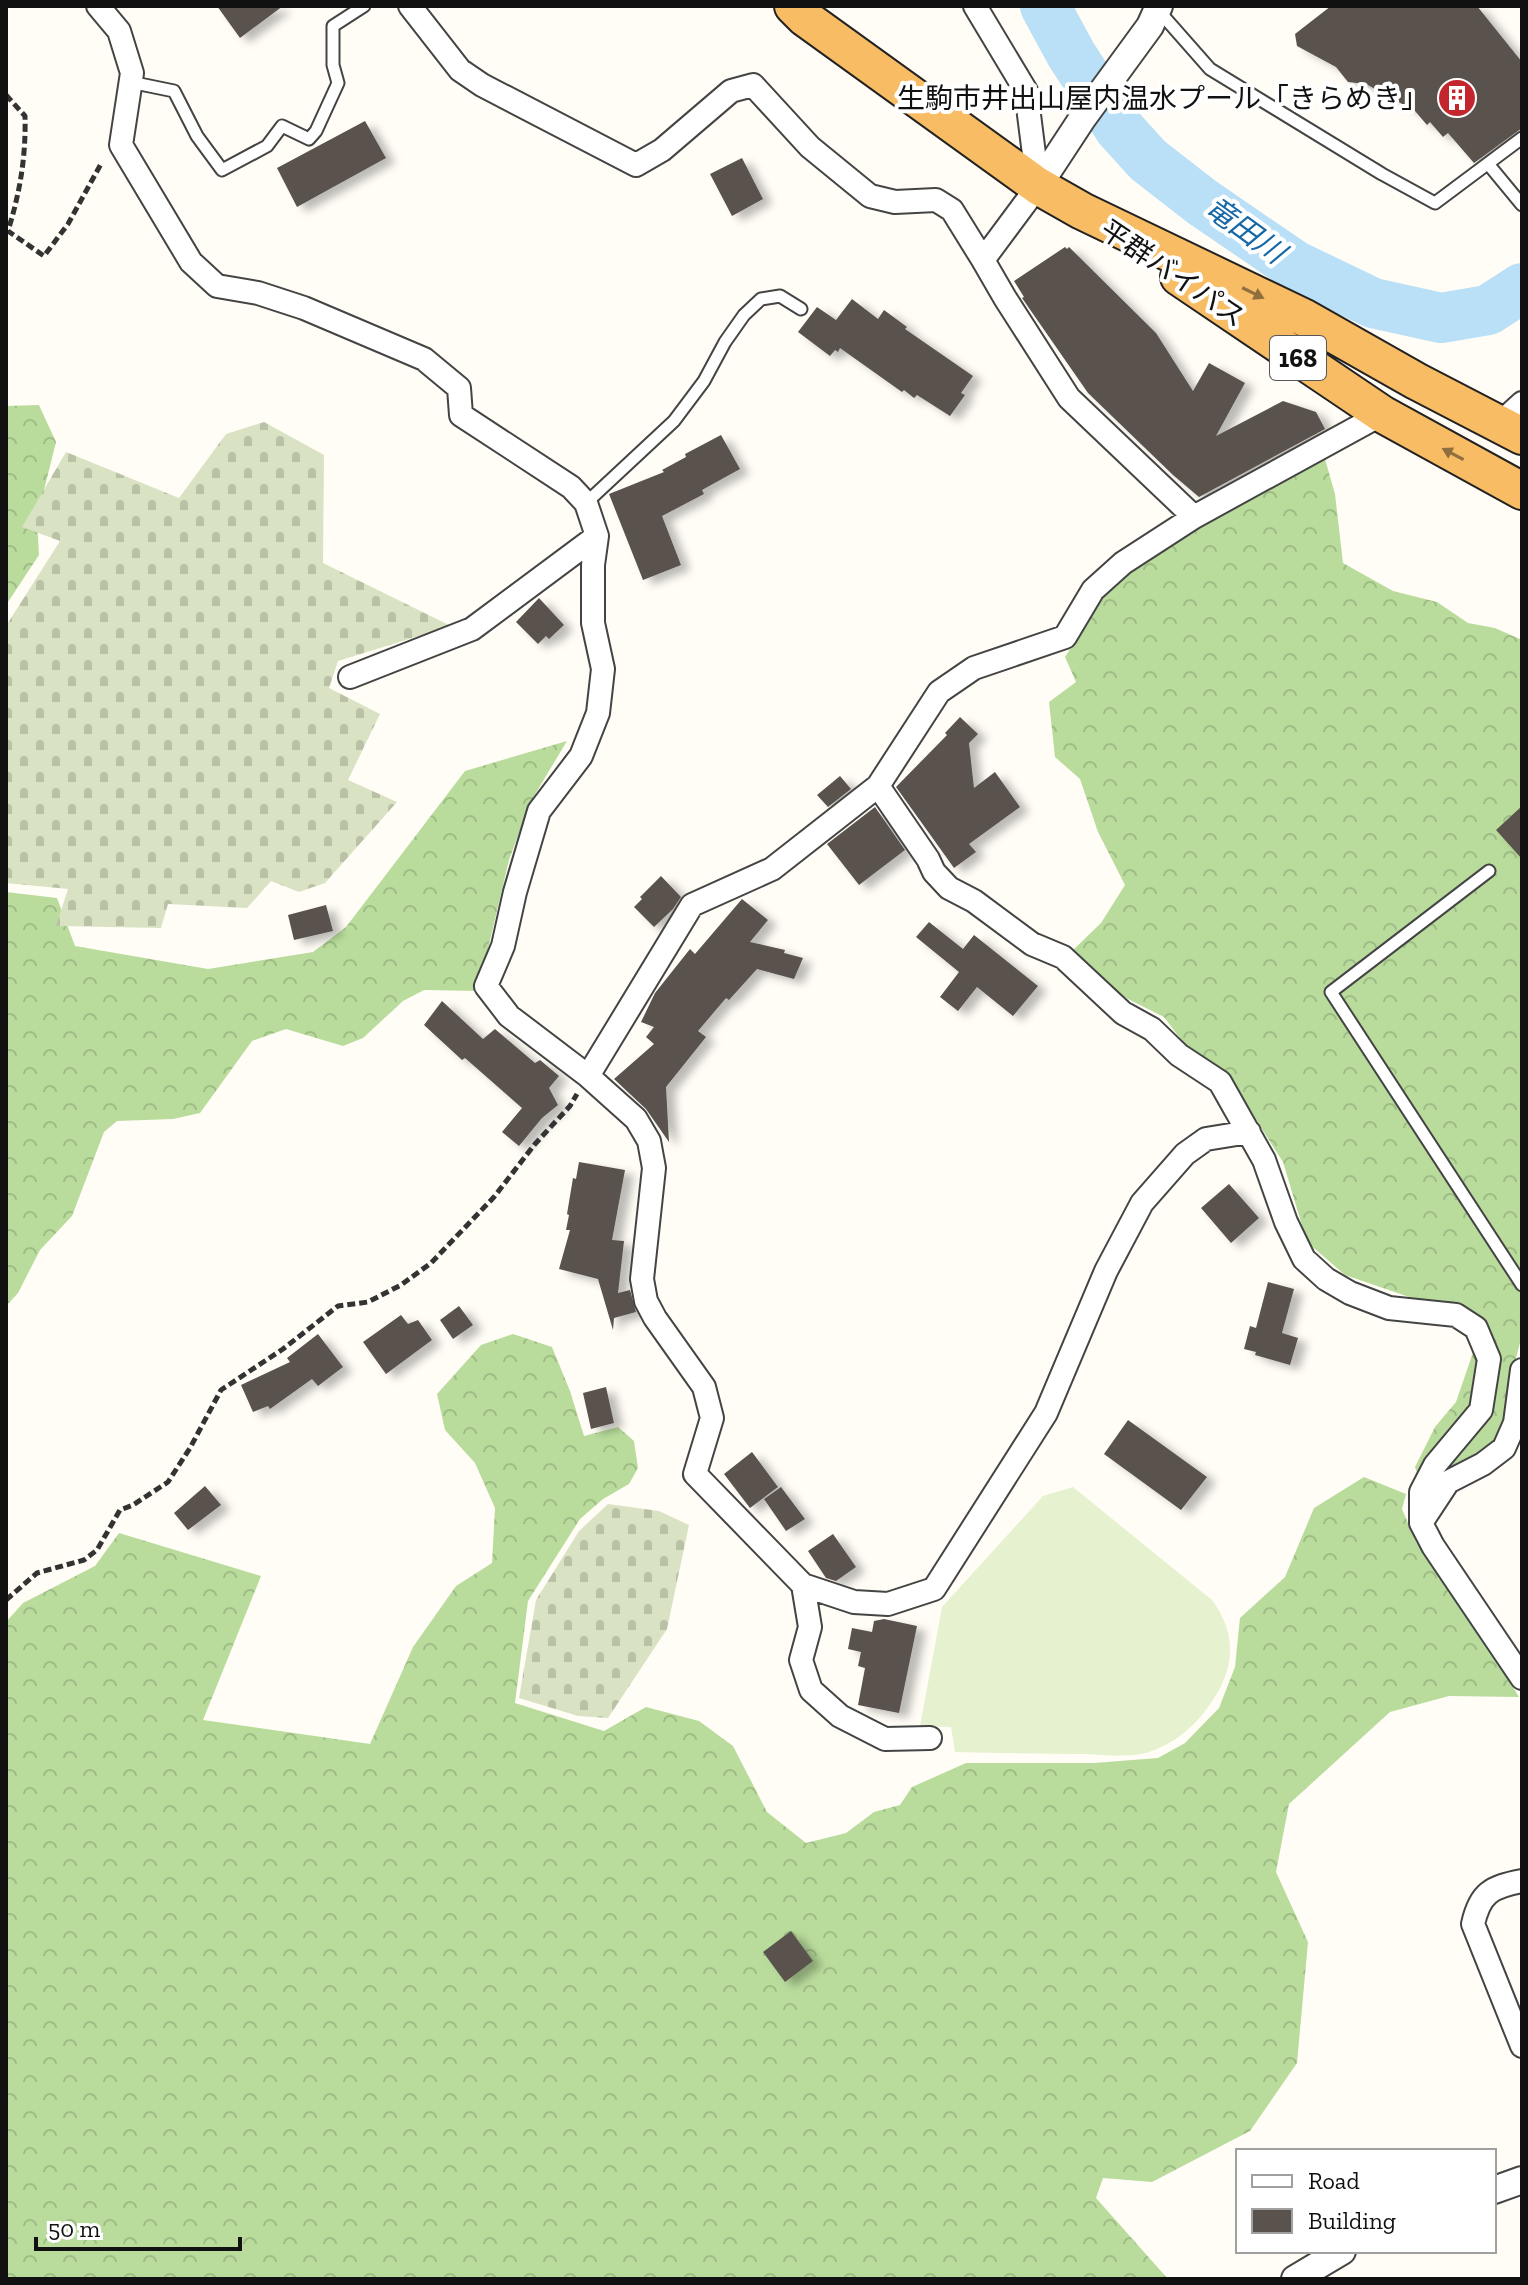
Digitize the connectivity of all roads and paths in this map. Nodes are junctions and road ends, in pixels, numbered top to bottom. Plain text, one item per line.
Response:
1 (98, 6) edge
2 (364, 6) edge
3 (410, 6) edge
4 (793, 6) edge
5 (975, 6) edge
6 (1156, 14) edge
7 (130, 82) junction
8 (6, 95) edge
9 (1522, 138) edge
10 (121, 145) junction
11 (1491, 168) junction
12 (1038, 186) junction
13 (1522, 205) edge
14 (1082, 211) junction
15 (983, 260) junction
16 (801, 309) dead end
17 (1382, 414) junction
18 (1514, 421) edge
19 (1522, 491) edge
20 (586, 503) junction
21 (1194, 517) junction
22 (597, 536) junction
23 (350, 677) dead end
24 (878, 786) junction
25 (1489, 871) dead end
26 (588, 1076) junction
27 (1249, 1132) junction
28 (1522, 1285) edge
29 (1522, 1370) edge
30 (1421, 1523) junction
31 (803, 1585) junction
32 (6, 1600) edge
33 (1522, 1678) edge
34 (930, 1738) dead end
35 (1522, 1881) edge
36 (1520, 2034) edge
37 (1522, 2180) edge
38 (1496, 2189) edge
39 (1339, 2253) edge
40 (1295, 2279) edge

1 - 7 street
2 - 7 lane
3 - 15 street
4 - 12 highway, 168
5 - 12 street
6 - 11 lane
6 - 12 street
7 - 10 street
8 - 10 path
9 - 11 lane
10 - 20 street
11 - 13 lane
12 - 14 highway, 168
12 - 15 street
14 - 17 highway, 平群バイパス / 168
14 -> 18 highway, 平群バイパス / 168
15 - 21 street
16 - 20 lane
19 -> 17 highway, 平群バイパス / 168
17 - 21 street
20 - 22 street
21 - 24 street
22 - 23 street
22 - 26 street
24 - 26 street
24 - 27 street
25 - 28 lane
26 - 31 street
26 - 32 path
27 - 30 street
27 - 31 street
29 - 30 street
30 - 33 street
31 - 34 street
35 - 36 street
37 - 38 street
39 - 40 street

